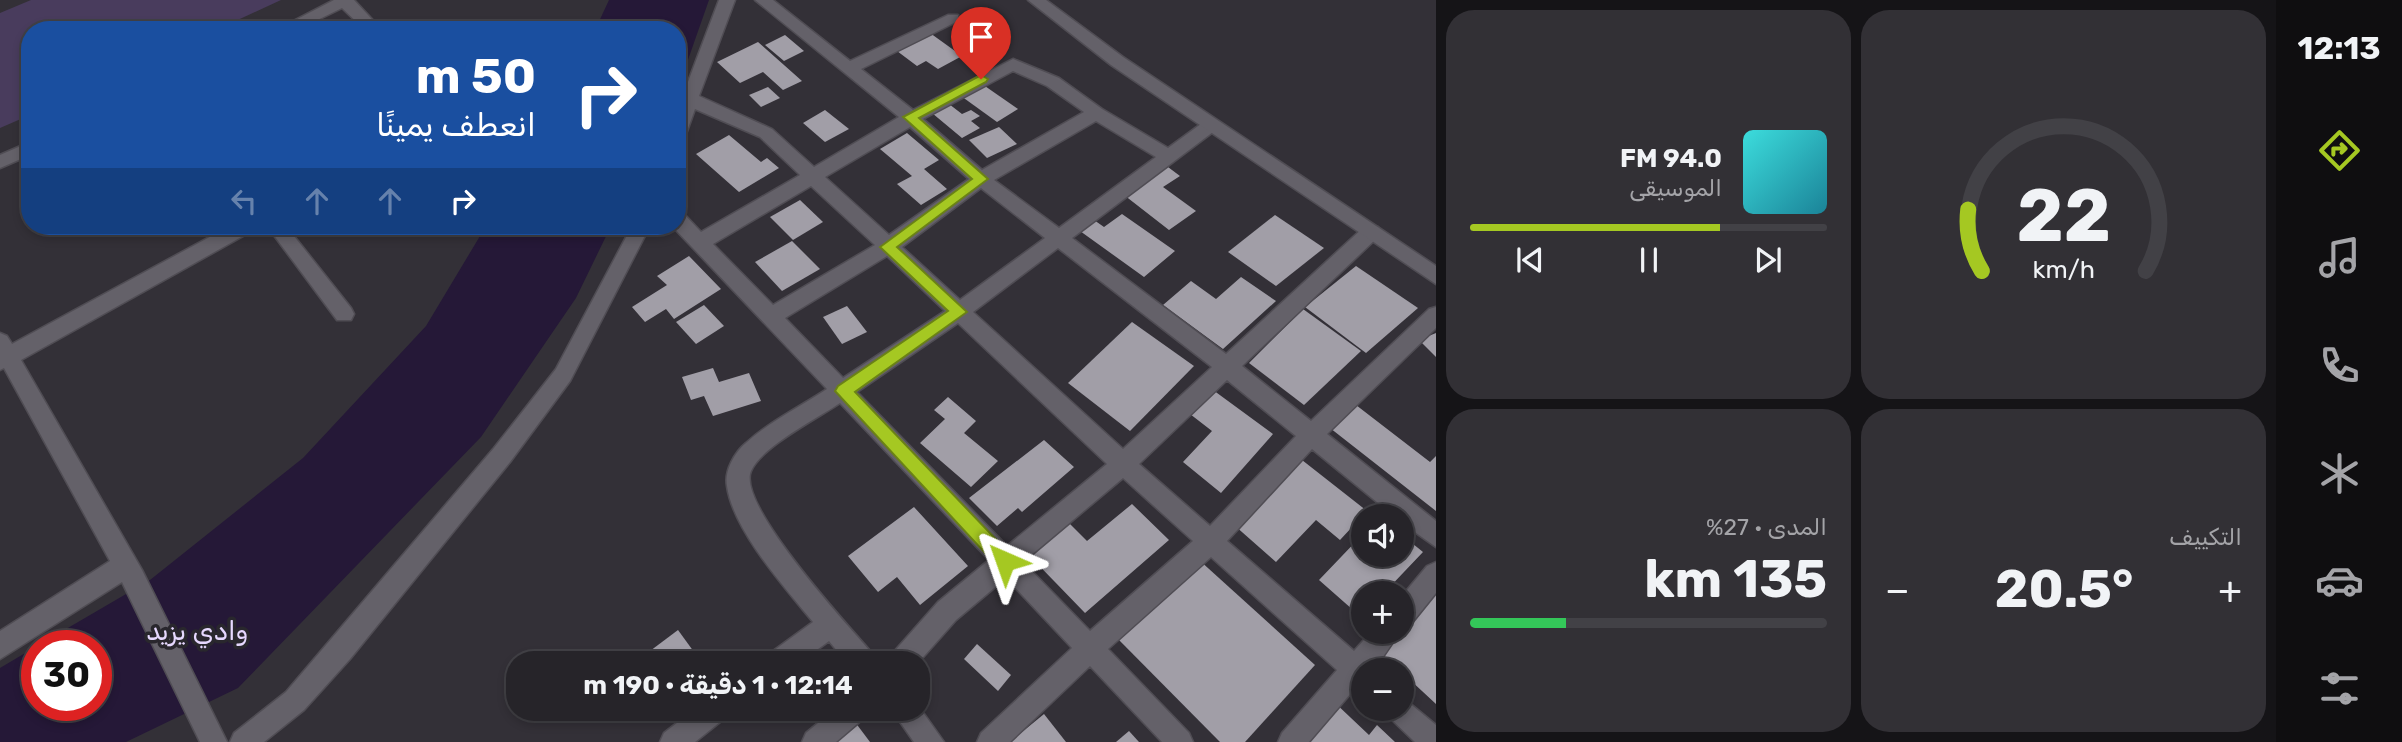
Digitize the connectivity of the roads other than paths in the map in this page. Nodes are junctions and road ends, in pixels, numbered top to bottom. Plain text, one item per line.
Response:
1 (727, 0) edge
2 (763, 0) edge
3 (1036, 0) edge
4 (345, 1) edge
5 (953, 19) dead end
6 (303, 21) edge
7 (365, 21) edge
8 (848, 69) junction
9 (691, 99) junction
10 (686, 112) edge
11 (1096, 113) junction
12 (909, 117) junction
13 (1211, 125) junction
14 (21, 152) edge
15 (1168, 156) junction
16 (0, 162) edge
17 (811, 179) junction
18 (981, 179) junction
19 (686, 228) edge
20 (1371, 232) junction
21 (228, 235) edge
22 (283, 235) edge
23 (636, 235) edge
24 (1058, 236) junction
25 (700, 242) junction
26 (887, 247) junction
27 (1436, 276) edge
28 (959, 312) junction
29 (344, 314) dead end
30 (1436, 315) edge
31 (772, 316) junction
32 (3, 353) edge
33 (1227, 368) junction
34 (844, 391) junction
35 (1310, 437) junction
36 (1123, 464) junction
37 (1436, 536) edge
38 (1211, 542) junction
39 (1005, 561) junction
40 (130, 571) junction
41 (1436, 574) edge
42 (1414, 601) edge
43 (831, 625) junction
44 (0, 646) edge
45 (1091, 647) junction
46 (795, 651) edge
47 (854, 651) edge
48 (912, 651) edge
49 (1351, 665) edge
50 (1351, 682) edge
51 (700, 721) edge
52 (840, 721) edge
53 (914, 721) edge
54 (1412, 721) edge
55 (214, 742) edge
56 (243, 742) edge
57 (673, 742) edge
58 (815, 742) edge
59 (931, 742) edge
60 (990, 742) edge
61 (1180, 742) edge
62 (1291, 742) edge
63 (1435, 742) edge

1 - 9 street
2 - 8 street
3 - 13 street
4 - 6 street
4 - 7 street
5 - 8 street
8 - 12 street
9 - 10 street
9 - 17 street
11 - 12 street
11 - 15 street
11 - 18 street
12 - 17 street
12 - 18 street
13 - 15 street
13 - 20 street
14 - 16 street
15 - 24 street
17 - 25 street
17 - 26 street
18 - 24 street
18 - 26 street
19 - 25 street
20 - 27 street
20 - 33 street
21 - 32 street
22 - 29 street
23 - 56 street
24 - 28 street
24 - 33 street
25 - 31 street
26 - 28 street
26 - 31 street
28 - 34 street
28 - 36 street
30 - 35 street
31 - 34 street
32 - 40 street
33 - 35 street
33 - 36 street
34 - 39 street
34 - 43 street
35 - 37 street
35 - 38 street
36 - 38 street
36 - 39 street
38 - 45 street
38 - 49 street
39 - 45 street
39 - 48 street
40 - 44 street
40 - 55 street
41 - 42 street
43 - 46 street
43 - 47 street
45 - 60 street
45 - 61 street
50 - 62 street
51 - 57 street
52 - 58 street
53 - 59 street
54 - 63 street

